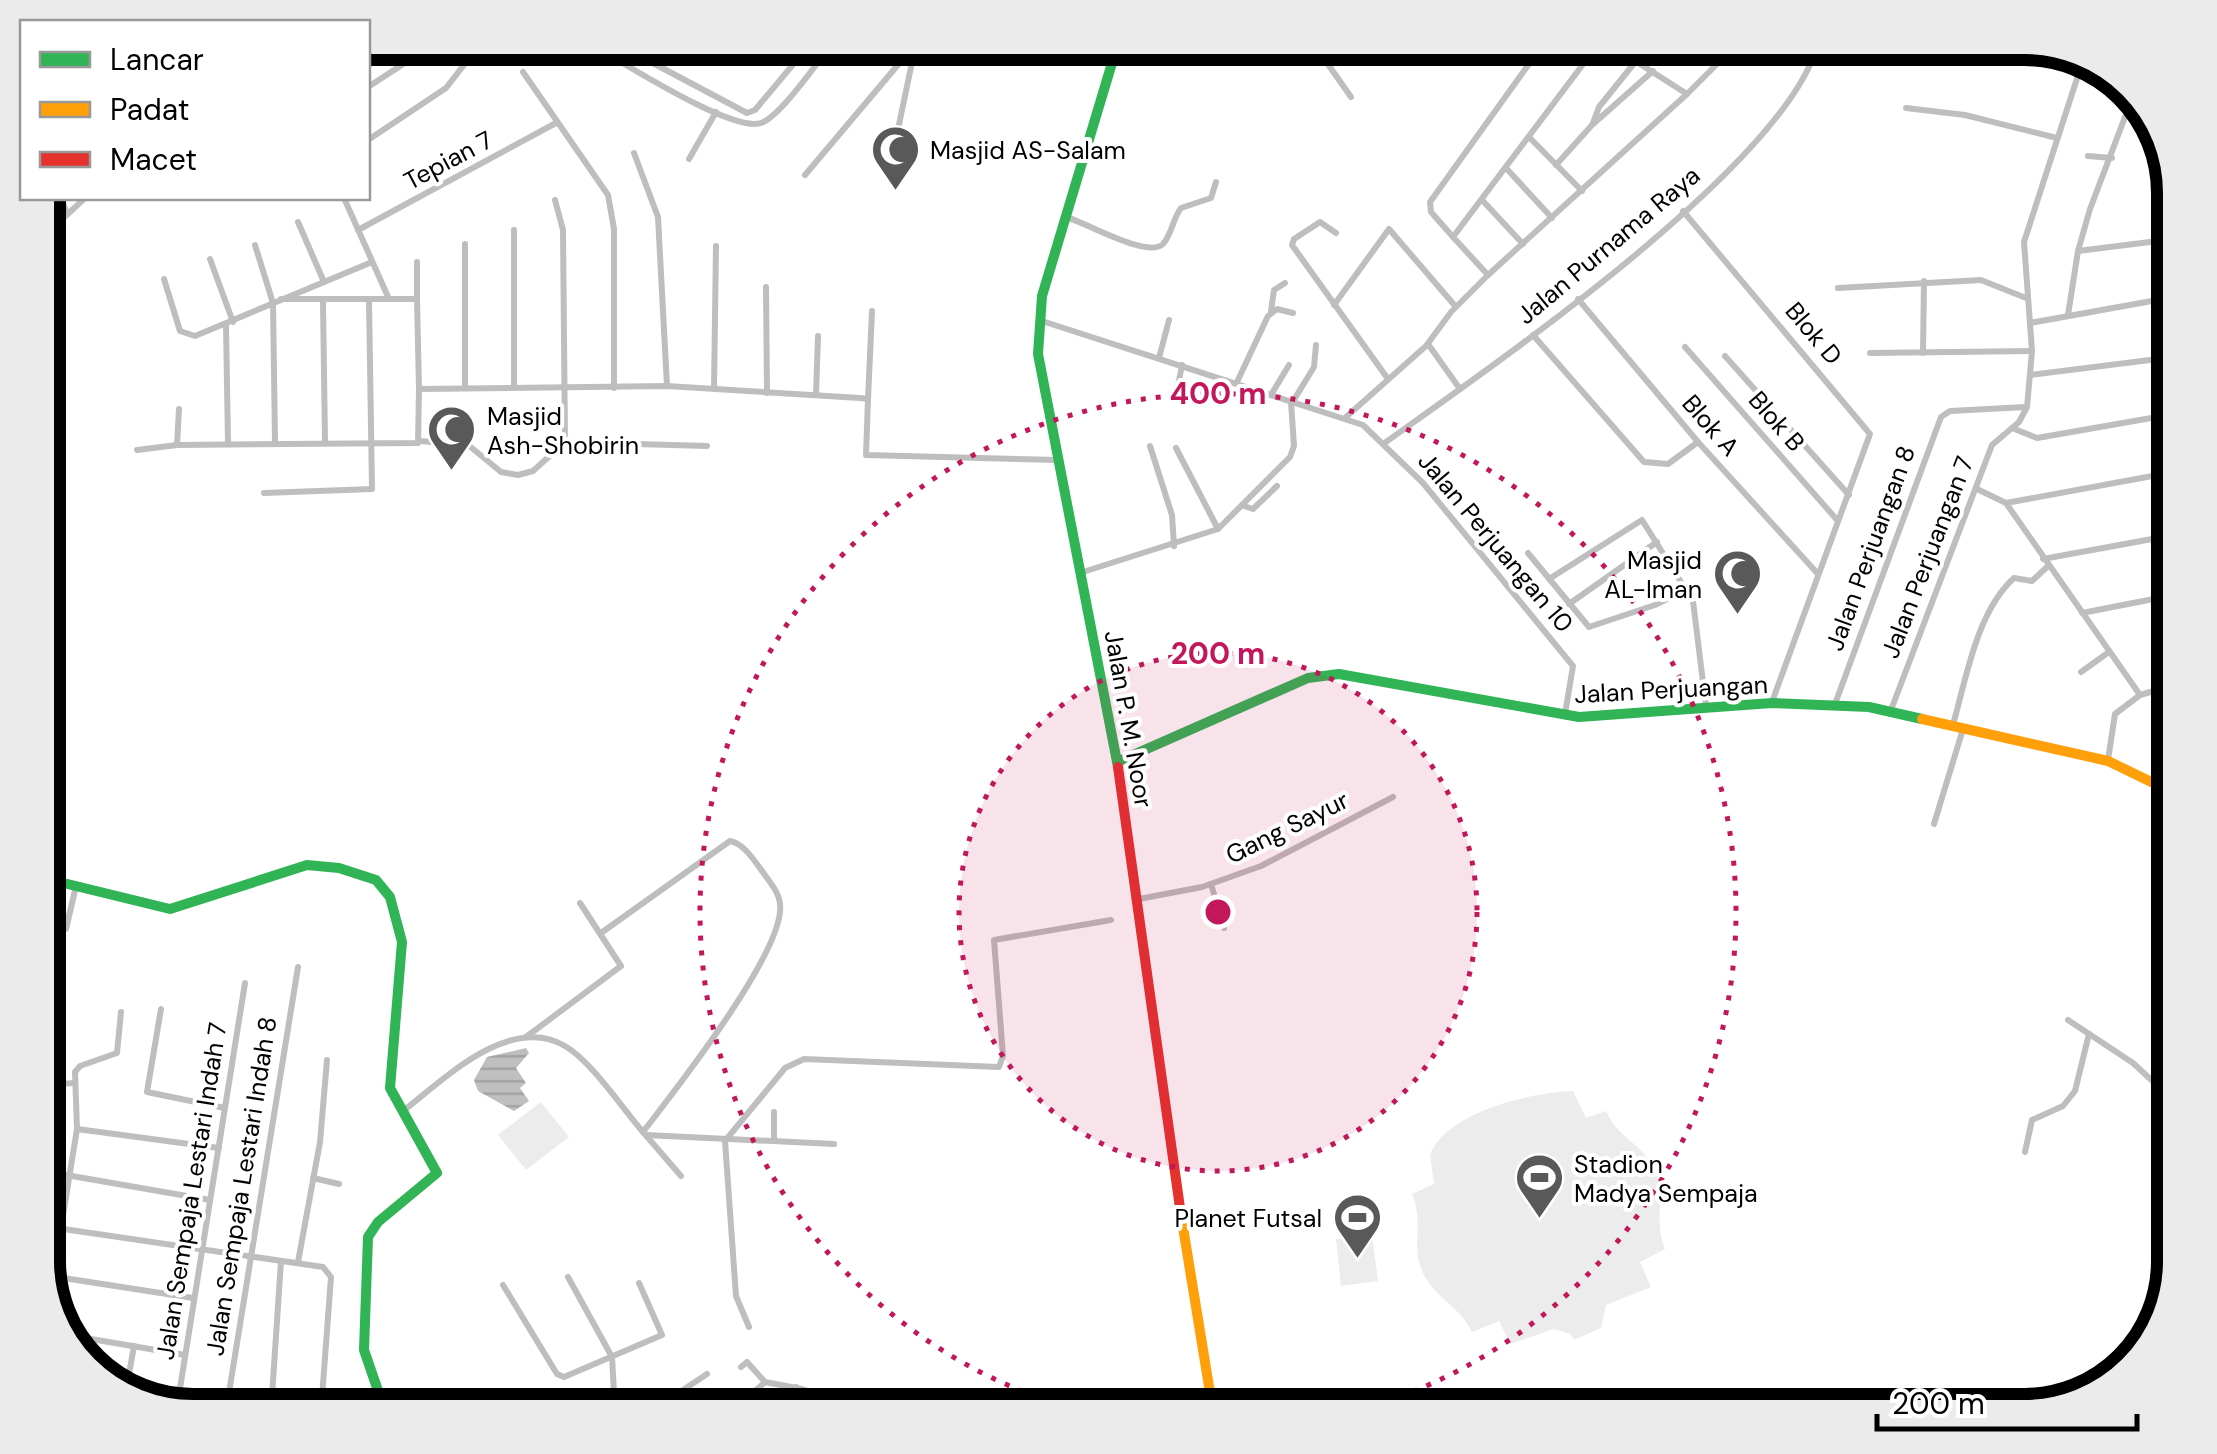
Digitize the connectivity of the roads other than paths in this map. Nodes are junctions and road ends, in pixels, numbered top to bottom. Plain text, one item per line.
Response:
1 (409, 60) edge
2 (466, 60) edge
3 (621, 60) edge
4 (649, 60) edge
5 (795, 60) edge
6 (817, 60) edge
7 (902, 60) edge
8 (912, 60) edge
9 (1112, 60) edge
10 (1325, 60) edge
11 (1531, 60) edge
12 (1586, 60) edge
13 (1710, 60) edge
14 (1811, 60) edge
15 (1636, 61) joint
16 (523, 72) dead end
17 (1653, 72) junction
18 (2079, 73) edge
19 (370, 86) edge
20 (1687, 94) junction
21 (1351, 97) dead end
22 (1906, 108) dead end
23 (716, 112) junction
24 (2129, 112) edge
25 (556, 124) junction
26 (1592, 124) junction
27 (1530, 138) junction
28 (2058, 138) junction
29 (370, 139) edge
30 (896, 139) dead end
31 (634, 154) dead end
32 (2088, 156) dead end
33 (2112, 158) junction
34 (689, 159) dead end
35 (1556, 165) junction
36 (1506, 168) junction
37 (805, 175) dead end
38 (1216, 182) dead end
39 (1582, 192) junction
40 (62, 200) edge
41 (82, 200) edge
42 (345, 200) edge
43 (554, 200) dead end
44 (1483, 202) junction
45 (66, 211) junction
46 (1683, 211) junction
47 (1064, 217) junction
48 (60, 218) edge
49 (1552, 218) junction
50 (298, 222) dead end
51 (358, 230) junction
52 (514, 230) dead end
53 (1336, 233) dead end
54 (1453, 237) junction
55 (2157, 240) edge
56 (465, 244) dead end
57 (1523, 244) junction
58 (255, 245) dead end
59 (716, 246) dead end
60 (2078, 251) junction
61 (210, 259) dead end
62 (372, 262) junction
63 (417, 262) dead end
64 (1488, 275) junction
65 (164, 279) dead end
66 (1924, 280) junction
67 (324, 282) junction
68 (1285, 282) dead end
69 (766, 287) dead end
70 (1838, 288) dead end
71 (2026, 298) junction
72 (389, 299) junction
73 (417, 299) junction
74 (1578, 299) junction
75 (2157, 300) edge
76 (277, 301) junction
77 (324, 302) junction
78 (368, 302) junction
79 (1456, 307) junction
80 (1336, 309) junction
81 (872, 312) dead end
82 (1293, 313) dead end
83 (2068, 315) junction
84 (1268, 316) junction
85 (1040, 320) junction
86 (1169, 320) dead end
87 (229, 323) junction
88 (2030, 323) junction
89 (1533, 334) junction
90 (818, 336) dead end
91 (1316, 344) dead end
92 (1428, 344) junction
93 (1686, 347) dead end
94 (2032, 351) junction
95 (1870, 353) dead end
96 (1923, 353) junction
97 (1725, 356) dead end
98 (1159, 358) junction
99 (2157, 359) edge
100 (1182, 365) junction
101 (1288, 365) dead end
102 (2030, 375) junction
103 (1388, 378) junction
104 (1237, 382) junction
105 (666, 386) junction
106 (514, 387) junction
107 (465, 388) junction
108 (564, 388) junction
109 (614, 388) junction
110 (1460, 388) junction
111 (419, 389) junction
112 (714, 389) junction
113 (767, 393) junction
114 (816, 395) junction
115 (1271, 395) junction
116 (1176, 396) dead end
117 (868, 399) junction
118 (1298, 404) junction
119 (2027, 407) junction
120 (179, 409) dead end
121 (1346, 417) junction
122 (2157, 417) dead end
123 (2012, 428) junction
124 (275, 441) junction
125 (418, 441) junction
126 (325, 442) junction
127 (564, 442) junction
128 (1386, 442) junction
129 (1698, 442) junction
130 (228, 443) junction
131 (372, 443) junction
132 (178, 444) junction
133 (707, 446) dead end
134 (1150, 446) dead end
135 (1176, 448) dead end
136 (137, 450) dead end
137 (1060, 460) junction
138 (2157, 475) edge
139 (1277, 486) dead end
140 (1977, 488) junction
141 (264, 493) dead end
142 (1849, 495) junction
143 (2006, 503) junction
144 (1244, 506) junction
145 (1838, 521) junction
146 (1218, 528) junction
147 (2157, 539) edge
148 (1657, 542) junction
149 (1174, 546) junction
150 (1528, 554) dead end
151 (2045, 562) junction
152 (1082, 572) junction
153 (1818, 574) junction
154 (1549, 579) junction
155 (1688, 588) junction
156 (2157, 598) edge
157 (1569, 604) junction
158 (2082, 613) junction
159 (2109, 652) junction
160 (2082, 672) dead end
161 (2157, 690) edge
162 (2140, 695) junction
163 (1772, 703) junction
164 (1835, 704) junction
165 (1706, 708) junction
166 (1891, 710) junction
167 (1565, 715) junction
168 (1958, 726) junction
169 (2108, 761) junction
170 (1117, 762) junction
171 (2157, 785) edge
172 (1393, 797) dead end
173 (1934, 824) dead end
174 (60, 883) edge
175 (1211, 884) junction
176 (77, 885) junction
177 (1137, 899) junction
178 (580, 903) dead end
179 (1111, 920) dead end
180 (1224, 928) dead end
181 (60, 932) edge
182 (601, 933) junction
183 (298, 967) dead end
184 (245, 983) dead end
185 (161, 1010) dead end
186 (121, 1012) dead end
187 (2068, 1020) dead end
188 (2089, 1034) junction
189 (526, 1038) junction
190 (327, 1060) dead end
191 (75, 1083) junction
192 (60, 1084) edge
193 (2157, 1085) edge
194 (225, 1108) junction
195 (774, 1112) dead end
196 (401, 1113) junction
197 (77, 1129) junction
198 (644, 1134) junction
199 (774, 1140) junction
200 (725, 1141) junction
201 (834, 1144) dead end
202 (219, 1148) junction
203 (2025, 1152) dead end
204 (60, 1174) edge
205 (70, 1175) junction
206 (681, 1176) dead end
207 (313, 1178) junction
208 (339, 1184) dead end
209 (210, 1200) junction
210 (61, 1228) joint
211 (200, 1250) junction
212 (248, 1257) junction
213 (281, 1261) junction
214 (298, 1262) junction
215 (568, 1277) dead end
216 (62, 1278) edge
217 (638, 1283) dead end
218 (503, 1285) dead end
219 (194, 1298) junction
220 (749, 1327) dead end
221 (87, 1338) edge
222 (134, 1346) junction
223 (184, 1356) junction
224 (612, 1357) junction
225 (740, 1366) dead end
226 (707, 1374) dead end
227 (128, 1377) edge
228 (765, 1382) junction
229 (796, 1387) junction
230 (614, 1390) junction
231 (179, 1392) edge
232 (229, 1394) edge
233 (272, 1394) edge
234 (322, 1394) edge
235 (379, 1394) edge
236 (603, 1394) edge
237 (614, 1394) edge
238 (681, 1394) edge
239 (752, 1394) edge
240 (795, 1394) edge
241 (813, 1394) edge
242 (1209, 1394) edge

1 - 19 street
2 - 29 street
3 - 23 street
4 - 5 street
6 - 23 street
7 - 37 street
8 - 30 street
9 - 47 main road, Jalan P. M. Noor
10 - 21 street
11 - 54 street
12 - 27 street
13 - 20 street
14 - 46 street, Jalan Purnama Raya
15 - 17 street
15 - 26 street
16 - 25 street
17 - 20 street
17 - 26 street
18 - 28 street
20 - 39 street
22 - 28 street
23 - 34 street
24 - 33 street
25 - 51 street, Tepian 7
25 - 109 street
26 - 35 street
27 - 35 street
27 - 36 street
28 - 71 street
31 - 105 street
32 - 33 street
33 - 60 street
35 - 39 street
36 - 44 street
36 - 49 street
38 - 47 street
39 - 49 street
40 - 45 street
41 - 45 street
42 - 51 street
43 - 108 street
44 - 54 street
44 - 57 street
45 - 48 street
46 - 74 street, Jalan Purnama Raya
46 - 142 street, Blok D
47 - 85 main road, Jalan P. M. Noor
49 - 57 street
50 - 67 street
51 - 62 street
52 - 106 street
53 - 80 street
54 - 64 street
55 - 60 street
56 - 107 street
57 - 64 street
58 - 76 street
59 - 112 street
60 - 83 street
61 - 87 street
62 - 67 street
62 - 72 street
63 - 73 street
64 - 79 street
65 - 87 street
66 - 70 street
66 - 71 street
66 - 96 street
67 - 76 street
68 - 84 street
69 - 113 street
71 - 88 street
72 - 73 street
72 - 78 street
73 - 111 street
74 - 89 street, Jalan Purnama Raya
74 - 129 street, Blok A
75 - 83 street
76 - 77 street
76 - 87 street
76 - 124 street
77 - 78 street
77 - 126 street
78 - 131 street
79 - 80 street
79 - 92 street
80 - 103 street
81 - 117 street
82 - 84 street
83 - 88 street
84 - 104 street
85 - 98 street, Jalan Perjuangan 10
85 - 137 main road, Jalan P. M. Noor
86 - 98 street
87 - 130 street
88 - 94 street
89 - 110 street, Jalan Purnama Raya
89 - 129 street
90 - 114 street
91 - 118 street
92 - 103 street
92 - 110 street
93 - 145 street, Blok B
94 - 96 street
94 - 102 street
95 - 96 street
97 - 142 street
98 - 100 street, Jalan Perjuangan 10
99 - 102 street
100 - 104 street, Jalan Perjuangan 10
100 - 116 street
101 - 115 street
102 - 119 street
103 - 121 street
104 - 115 street, Jalan Perjuangan 10
105 - 109 street
105 - 112 street
106 - 107 street
106 - 108 street
107 - 111 street
108 - 109 street
108 - 127 street
110 - 128 street, Jalan Purnama Raya
111 - 125 street
112 - 113 street
113 - 114 street
114 - 117 street
115 - 118 street, Jalan Perjuangan 10
117 - 137 street
118 - 121 street, Jalan Perjuangan 10
118 - 144 street
119 - 123 street, Jalan Perjuangan 7
119 - 164 street, Jalan Perjuangan 8
120 - 132 street
121 - 128 street, Jalan Perjuangan 10
122 - 123 street
123 - 140 street, Jalan Perjuangan 7
124 - 126 street
124 - 130 street
125 - 127 street
125 - 131 street
126 - 131 street
127 - 133 street
128 - 167 street, Jalan Perjuangan 10
129 - 153 street, Blok A
130 - 132 street
131 - 141 street
132 - 136 street
134 - 149 street
135 - 146 street
137 - 152 main road, Jalan P. M. Noor
138 - 143 street
139 - 144 street
140 - 143 street
140 - 166 street, Jalan Perjuangan 7
142 - 145 street
143 - 151 street
144 - 146 street
145 - 153 street
146 - 149 street
147 - 151 street
148 - 154 street
148 - 155 street
148 - 157 street
149 - 152 street
150 - 154 street
151 - 158 street
151 - 168 street
152 - 170 main road, Jalan P. M. Noor
153 - 163 street
154 - 157 street
155 - 157 street
155 - 165 street
156 - 158 street
158 - 159 street
159 - 160 street
159 - 162 street
161 - 162 street
162 - 169 street
163 - 164 main road, Jalan Perjuangan
163 - 165 main road, Jalan Perjuangan
164 - 166 main road, Jalan Perjuangan
165 - 167 main road, Jalan Perjuangan
166 - 168 main road, Jalan Perjuangan
167 - 170 main road, Jalan Perjuangan
168 - 169 main road, Jalan Perjuangan
168 - 173 street
169 - 171 main road, Jalan Perjuangan
170 - 177 main road, Jalan P. M. Noor
172 - 175 street, Gang Sayur
174 - 176 main road
175 - 177 street, Gang Sayur
175 - 180 street
176 - 181 street
176 - 196 main road
177 - 242 main road, Jalan P. M. Noor
178 - 182 street
179 - 200 street
182 - 189 street
182 - 198 street
183 - 212 street, Jalan Sempaja Lestari Indah 8
184 - 194 street, Jalan Sempaja Lestari Indah 7
185 - 194 street
186 - 191 street
187 - 188 street
188 - 193 street
188 - 203 street
189 - 196 street
189 - 198 street
190 - 207 street
191 - 192 street
191 - 197 street
194 - 202 street, Jalan Sempaja Lestari Indah 7
195 - 199 street
196 - 235 main road
197 - 202 street
197 - 205 street
198 - 200 street
198 - 206 street
199 - 200 street
199 - 201 street
200 - 220 street
202 - 209 street, Jalan Sempaja Lestari Indah 7
204 - 205 street
205 - 209 street
205 - 210 street
207 - 208 street
207 - 214 street
209 - 211 street, Jalan Sempaja Lestari Indah 7
210 - 211 street
211 - 212 street
211 - 219 street, Jalan Sempaja Lestari Indah 7
212 - 213 street
212 - 232 street, Jalan Sempaja Lestari Indah 8
213 - 214 street
213 - 233 street
214 - 234 street
215 - 224 street
216 - 219 street
217 - 224 street
218 - 224 street
219 - 223 street, Jalan Sempaja Lestari Indah 7
221 - 222 street
222 - 223 street
222 - 227 street
223 - 231 street, Jalan Sempaja Lestari Indah 7
224 - 230 street
225 - 228 street
226 - 238 street
228 - 229 street
228 - 239 street
229 - 240 street
229 - 241 street
230 - 236 street
230 - 237 street

